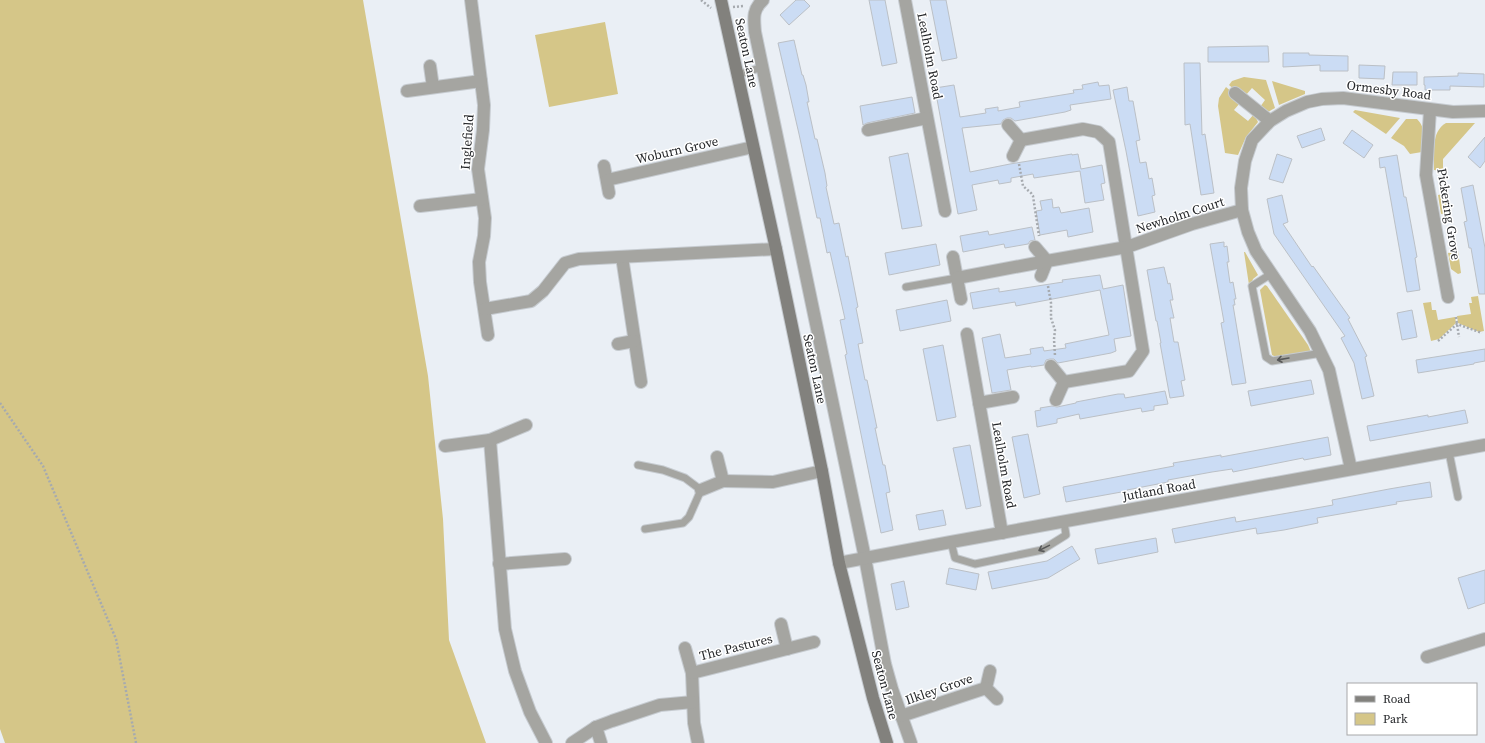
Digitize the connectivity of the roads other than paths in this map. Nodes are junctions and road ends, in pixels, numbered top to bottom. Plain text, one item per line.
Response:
1 (471, 0) edge
2 (905, 0) edge
3 (756, 3) edge
4 (722, 4) edge
5 (430, 66) dead end
6 (763, 67) junction
7 (737, 74) junction
8 (481, 81) junction
9 (433, 87) junction
10 (407, 91) dead end
11 (1235, 93) dead end
12 (1430, 110) junction
13 (1485, 111) edge
14 (927, 118) junction
15 (1270, 121) junction
16 (1008, 126) dead end
17 (868, 130) dead end
18 (1021, 140) junction
19 (753, 147) junction
20 (1016, 159) road end
21 (604, 166) dead end
22 (607, 180) junction
23 (609, 193) dead end
24 (482, 199) junction
25 (420, 206) dead end
26 (1242, 210) junction
27 (945, 211) dead end
28 (1037, 244) road end
29 (1127, 247) junction
30 (776, 249) junction
31 (622, 257) junction
32 (953, 257) dead end
33 (1047, 260) junction
34 (1271, 274) junction
35 (957, 278) junction
36 (1044, 279) road end
37 (906, 287) dead end
38 (1448, 297) dead end
39 (960, 299) dead end
40 (485, 309) junction
41 (967, 334) dead end
42 (488, 335) dead end
43 (634, 341) junction
44 (618, 344) dead end
45 (1322, 353) junction
46 (1053, 362) road end
47 (641, 382) dead end
48 (1064, 382) junction
49 (1013, 397) dead end
50 (1056, 400) dead end
51 (979, 403) junction
52 (526, 425) dead end
53 (490, 440) junction
54 (1485, 445) edge
55 (445, 446) dead end
56 (1449, 452) junction
57 (717, 457) dead end
58 (638, 465) dead end
59 (1351, 469) junction
60 (822, 471) junction
61 (723, 481) junction
62 (701, 490) junction
63 (1458, 497) dead end
64 (1064, 522) junction
65 (644, 529) dead end
66 (1002, 532) junction
67 (951, 542) junction
68 (865, 558) junction
69 (565, 559) dead end
70 (839, 563) junction
71 (499, 564) junction
72 (781, 624) dead end
73 (1485, 639) edge
74 (814, 642) dead end
75 (685, 648) dead end
76 (788, 649) junction
77 (1426, 657) dead end
78 (990, 671) dead end
79 (692, 673) junction
80 (986, 688) junction
81 (997, 699) dead end
82 (693, 702) junction
83 (901, 716) junction
84 (596, 728) junction
85 (546, 743) edge
86 (572, 743) edge
87 (601, 743) edge
88 (698, 743) edge
89 (887, 743) edge
90 (911, 743) edge

1 - 8 street, Inglefield
2 - 14 street, Lealholm Road
3 - 6 street, Seaton Lane
4 - 7 main road, Seaton Lane
5 - 9 street
6 - 7 lane
6 - 68 street, Seaton Lane
7 - 19 main road, Seaton Lane
8 - 9 street
8 - 24 street, Inglefield
9 - 10 street
11 - 15 street
12 - 13 street, Ormesby Road
12 - 15 street, Ormesby Road
12 - 38 street, Pickering Grove
14 - 17 street, Lealholm Road
14 - 27 street, Lealholm Road
15 - 26 street, Ormesby Road
16 - 18 street
18 - 20 street
18 - 29 street, Newholm Court
19 - 22 street, Woburn Grove
19 - 30 main road, Seaton Lane
21 - 22 street
22 - 23 street
24 - 25 street
24 - 40 street, Inglefield
26 - 29 street, Newholm Court
26 - 34 street, Ormesby Road
28 - 33 street
29 - 33 street, Newholm Court
29 - 48 street, Newholm Court
30 - 31 street
30 - 60 main road, Seaton Lane
31 - 40 street
31 - 43 street
32 - 35 street
33 - 35 street, Newholm Court
33 - 36 street
34 - 45 street, Ormesby Road
45 -> 34 lane
35 - 37 lane
35 - 39 street
40 - 42 street, Inglefield
41 - 51 street, Lealholm Road
43 - 44 street
43 - 47 street
45 - 59 street, Ormesby Road
46 - 48 street
48 - 50 street
49 - 51 street
51 - 66 street, Lealholm Road
52 - 53 street
53 - 55 street
53 - 71 street
54 - 56 street, Jutland Road
56 - 59 street, Jutland Road
56 - 63 lane
57 - 61 street
58 - 62 lane
59 - 64 street, Jutland Road
60 - 61 street
60 - 70 main road, Seaton Lane
61 - 62 street
62 - 65 lane
64 - 66 street, Jutland Road
64 -> 67 lane
66 - 67 street, Jutland Road
67 - 68 street, Jutland Road
68 - 70 street, Jutland Road
68 - 83 street, Seaton Lane
69 - 71 street
70 - 89 main road, Seaton Lane
71 - 85 street
72 - 76 street, The Pastures
73 - 77 street
74 - 76 street, The Pastures
75 - 79 street, The Pastures
76 - 79 street, The Pastures
78 - 80 street, Ilkley Grove
79 - 82 street, The Pastures
80 - 81 street, Ilkley Grove
80 - 83 street, Ilkley Grove
82 - 84 street
82 - 88 street, The Pastures
83 - 90 street, Seaton Lane
84 - 86 street
84 - 87 street

